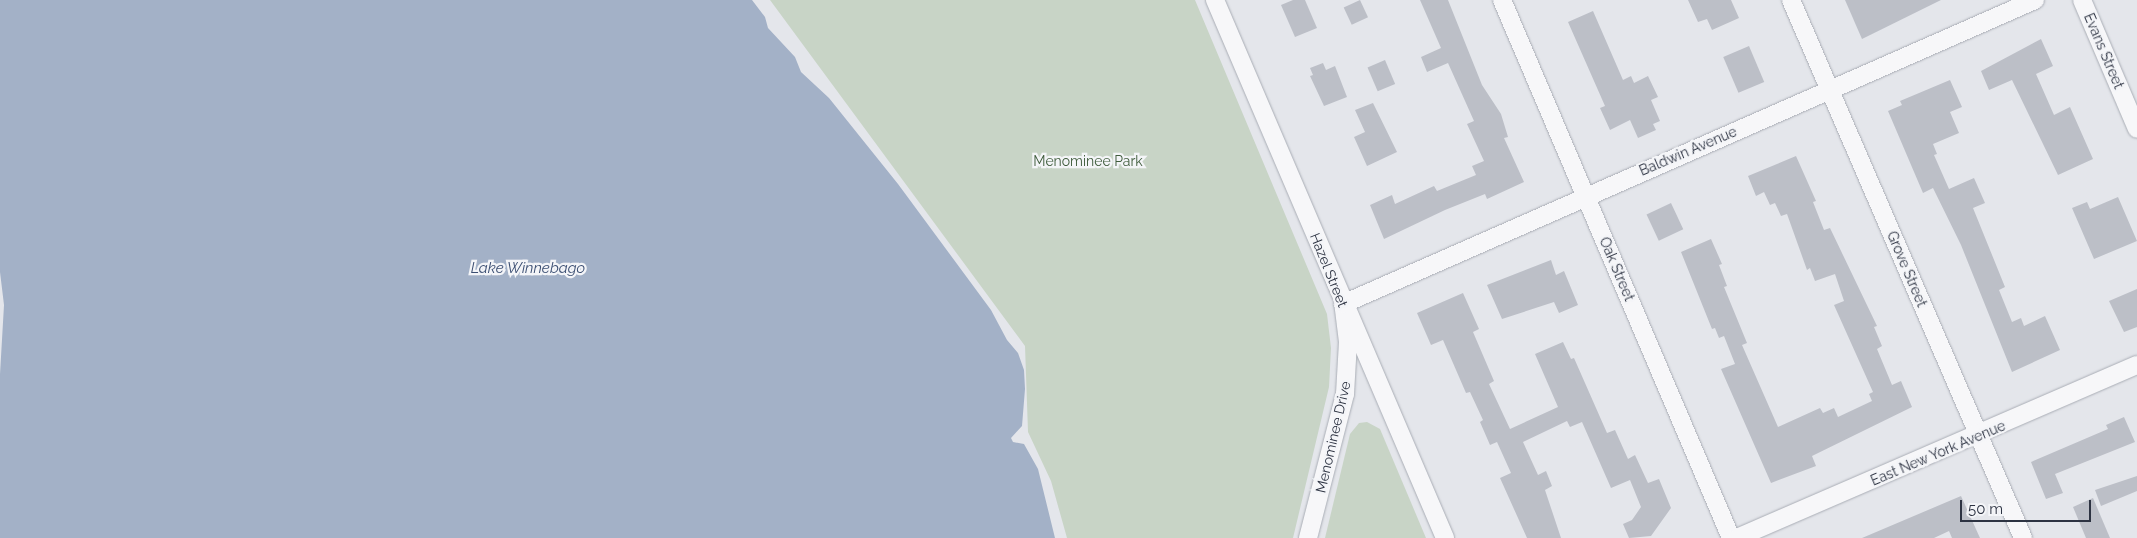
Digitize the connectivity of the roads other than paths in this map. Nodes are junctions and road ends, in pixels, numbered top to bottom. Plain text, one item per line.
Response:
1 (1215, 0) edge
2 (1502, 0) edge
3 (1792, 0) edge
4 (2035, 0) edge
5 (2082, 0) edge
6 (1830, 89) junction
7 (2137, 129) edge
8 (1585, 195) junction
9 (1343, 304) junction
10 (2137, 365) edge
11 (1978, 436) junction
12 (1308, 538) edge
13 (1444, 538) edge
14 (1731, 538) edge
15 (1737, 538) edge
16 (2023, 538) edge

1 - 9 street, Hazel Street
2 - 8 street, Oak Street
3 - 6 street, Grove Street
4 - 6 street, Baldwin Avenue
5 - 7 street, Evans Street
6 - 8 street, Baldwin Avenue
6 - 11 street, Grove Street
8 - 9 street, Baldwin Avenue
8 - 14 street, Oak Street
9 - 12 street, Menominee Drive
9 - 13 street, Hazel Street
10 - 11 street, East New York Avenue
11 - 15 street, East New York Avenue
11 - 16 street, Grove Street

